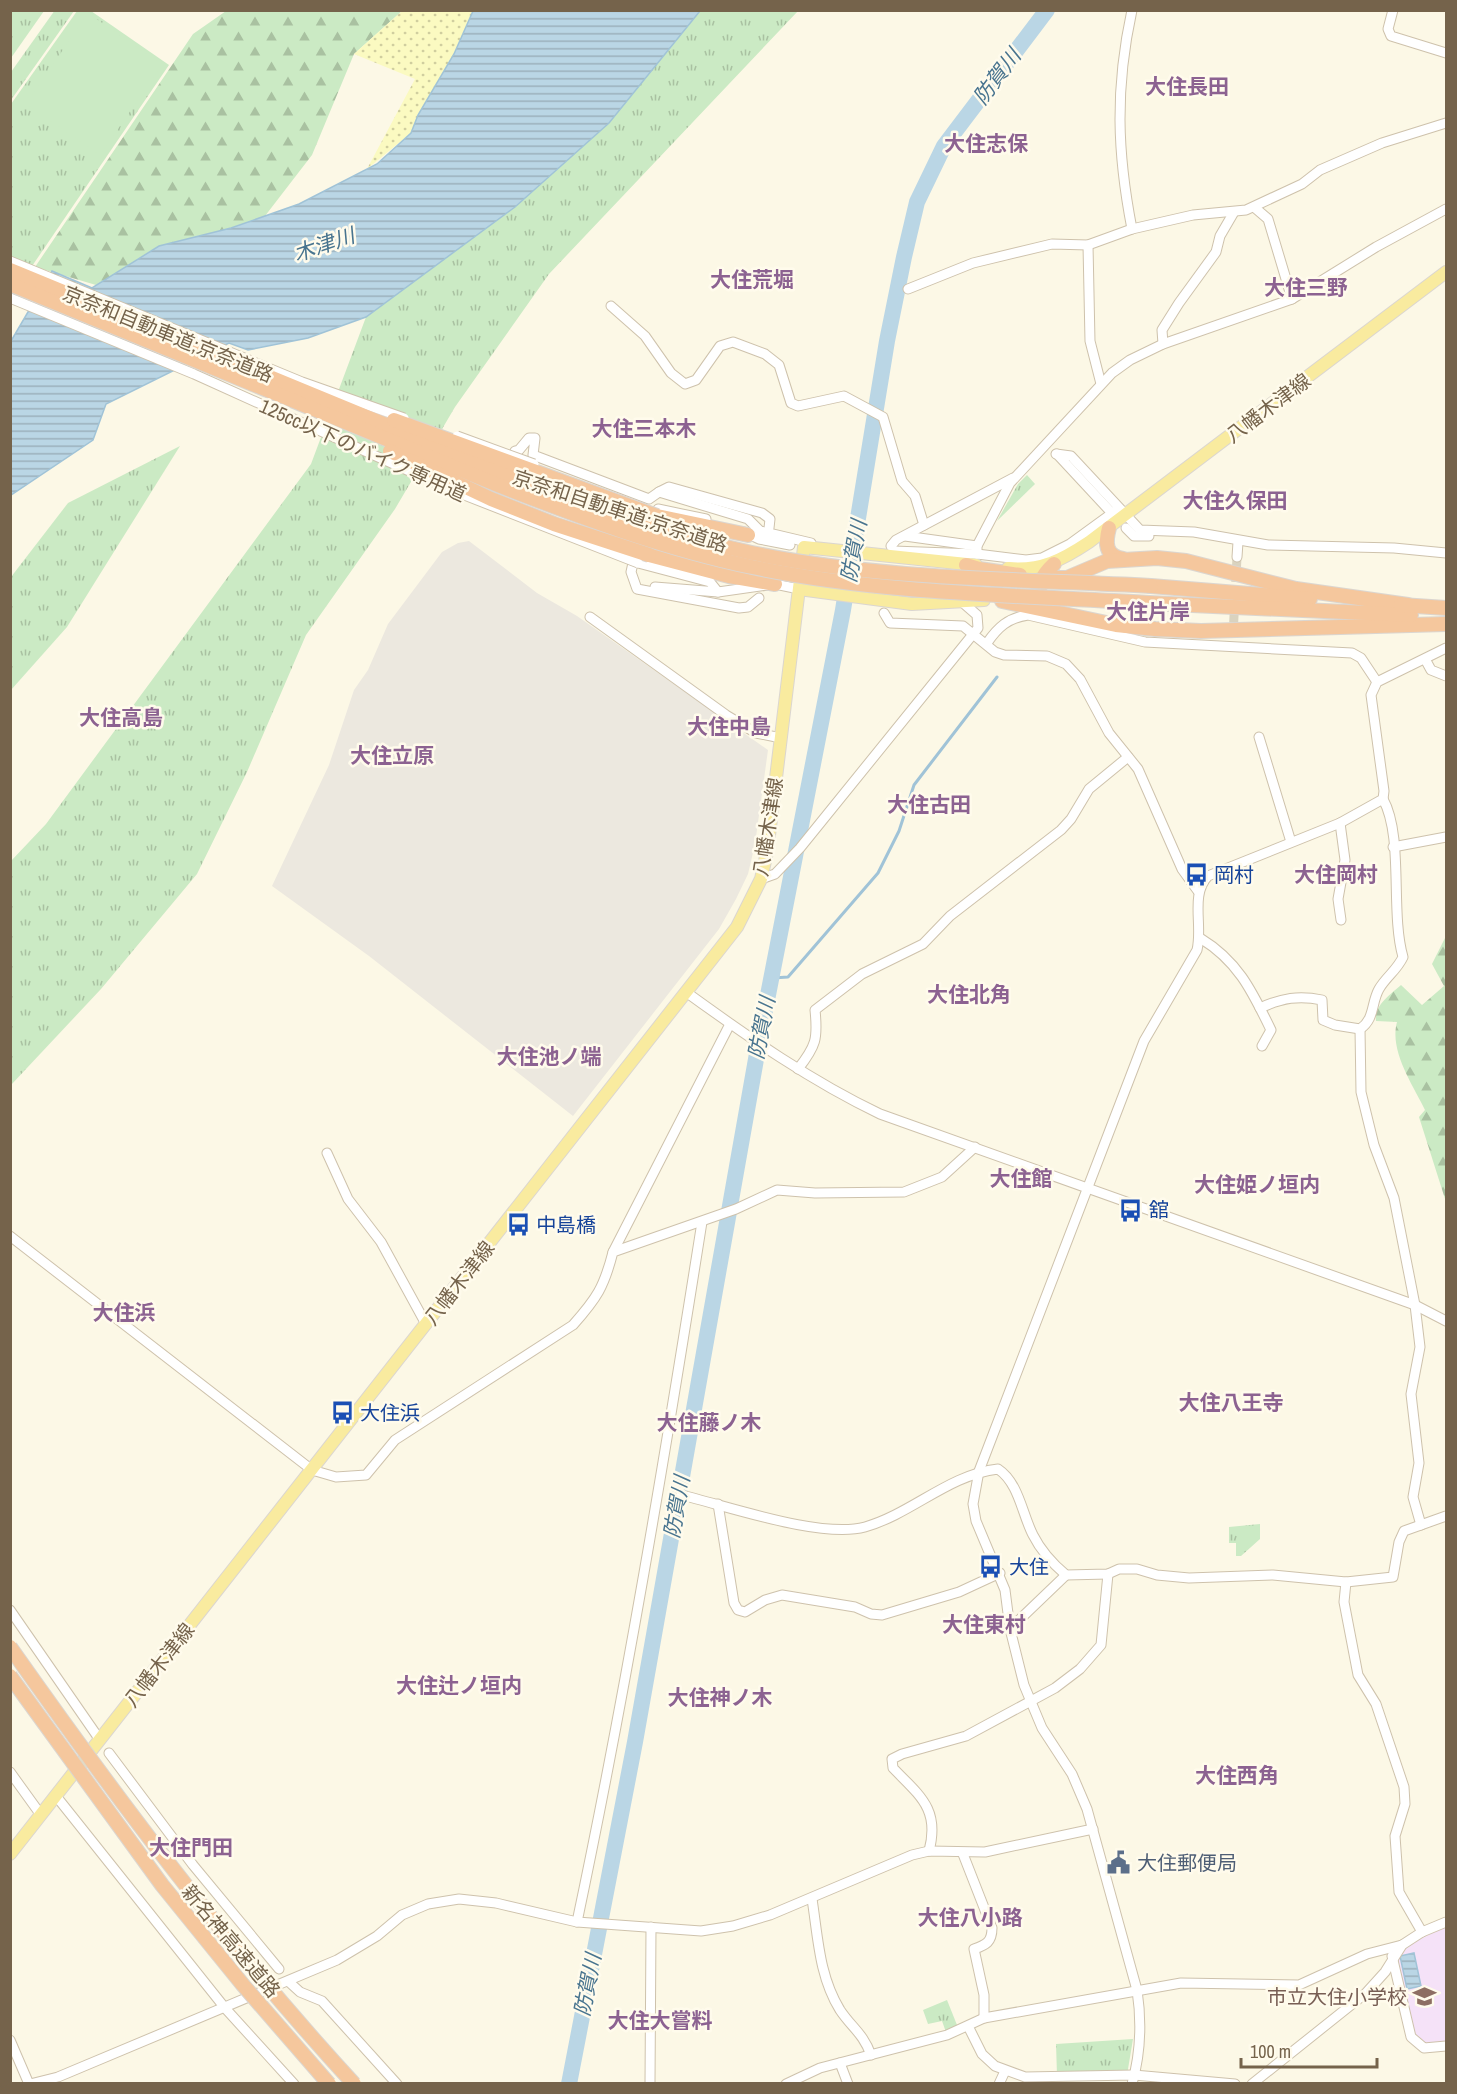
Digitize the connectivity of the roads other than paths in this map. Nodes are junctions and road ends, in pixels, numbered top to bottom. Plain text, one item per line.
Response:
1 (1132, 10) edge
2 (1393, 10) edge
3 (1446, 53) edge
4 (1446, 123) edge
5 (1254, 207) junction
6 (1446, 209) edge
7 (1234, 212) junction
8 (1132, 229) junction
9 (1088, 246) junction
10 (10, 261) edge
11 (10, 270) edge
12 (1446, 272) edge
13 (10, 284) edge
14 (909, 289) dead end
15 (10, 298) edge
16 (1292, 300) junction
17 (610, 306) dead end
18 (1163, 344) junction
19 (245, 381) junction
20 (1101, 384) junction
21 (323, 398) junction
22 (1046, 445) junction
23 (515, 451) dead end
24 (1015, 477) junction
25 (659, 492) junction
26 (649, 499) junction
27 (657, 512) junction
28 (1120, 516) junction
29 (924, 525) junction
30 (769, 528) dead end
31 (1109, 528) junction
32 (748, 535) joint
33 (903, 536) junction
34 (1089, 542) junction
35 (1238, 542) junction
36 (891, 546) dead end
37 (804, 547) junction
38 (977, 550) junction
39 (1446, 553) edge
40 (1237, 557) tunnel mouth
41 (643, 559) junction
42 (1123, 559) junction
43 (966, 564) junction
44 (1054, 564) junction
45 (1042, 578) junction
46 (775, 584) junction
47 (635, 585) junction
48 (799, 589) junction
49 (718, 592) junction
50 (759, 598) dead end
51 (959, 600) junction
52 (990, 600) junction
53 (1408, 605) junction
54 (1446, 608) edge
55 (1054, 611) junction
56 (884, 613) dead end
57 (1446, 616) edge
58 (590, 617) dead end
59 (1446, 624) edge
60 (974, 633) junction
61 (1233, 636) tunnel mouth
62 (987, 643) junction
63 (1232, 647) junction
64 (1446, 648) edge
65 (1425, 659) junction
66 (1446, 676) edge
67 (1377, 682) junction
68 (1259, 737) dead end
69 (781, 738) junction
70 (1128, 757) junction
71 (1383, 799) junction
72 (1340, 823) junction
73 (1446, 837) edge
74 (1291, 842) junction
75 (1393, 847) junction
76 (762, 879) junction
77 (1198, 891) junction
78 (1341, 920) dead end
79 (1200, 938) junction
80 (687, 992) junction
81 (1260, 1008) junction
82 (730, 1024) junction
83 (1360, 1029) junction
84 (1262, 1046) dead end
85 (798, 1069) junction
86 (975, 1147) junction
87 (327, 1153) dead end
88 (1089, 1189) junction
89 (702, 1222) junction
90 (10, 1236) edge
91 (614, 1252) junction
92 (1415, 1305) junction
93 (1446, 1321) edge
94 (426, 1324) junction
95 (312, 1470) junction
96 (979, 1471) junction
97 (681, 1495) dead end
98 (718, 1504) junction
99 (1446, 1516) edge
100 (1421, 1525) junction
101 (1000, 1573) junction
102 (1108, 1574) junction
103 (1066, 1575) junction
104 (1346, 1582) junction
105 (10, 1610) edge
106 (1010, 1624) junction
107 (10, 1647) edge
108 (10, 1676) edge
109 (1031, 1702) junction
110 (100, 1740) junction
111 (109, 1753) dead end
112 (10, 1772) edge
113 (56, 1796) junction
114 (41, 1815) junction
115 (1093, 1829) junction
116 (929, 1851) junction
117 (10, 1854) edge
118 (963, 1854) junction
119 (812, 1899) junction
120 (577, 1922) junction
121 (1446, 1922) edge
122 (651, 1927) junction
123 (1422, 1932) junction
124 (1402, 1945) junction
125 (1392, 1956) junction
126 (279, 1969) dead end
127 (288, 1981) junction
128 (1137, 1990) junction
129 (225, 2008) junction
130 (984, 2018) junction
131 (968, 2026) junction
132 (10, 2040) edge
133 (1446, 2046) edge
134 (871, 2055) junction
135 (840, 2063) junction
136 (1005, 2072) junction
137 (1133, 2079) edge
138 (29, 2084) edge
139 (294, 2084) edge
140 (329, 2084) edge
141 (354, 2084) edge
142 (397, 2084) edge
143 (650, 2084) edge
144 (786, 2084) edge
145 (848, 2084) edge
146 (999, 2084) edge
147 (1235, 2084) edge
148 (1252, 2084) edge

1 - 8 street
2 - 3 street
4 - 5 street
5 - 7 street
5 - 16 street
6 - 16 street
7 - 8 street
7 - 18 street
8 - 9 street
9 - 14 street
9 - 20 street
10 - 27 street, 125cc以下のバイク専用道, bridge
11 - 21 highway, 京奈和自動車道;京奈道路, bridge
12 - 28 main road, 八幡木津線
13 - 19 highway, 京奈和自動車道;京奈道路, bridge
15 - 41 street, 125cc以下のバイク専用道, bridge
16 - 18 street
17 - 29 street
18 - 20 street
19 - 41 highway, bridge
19 - 57 highway, 京奈和自動車道;京奈道路, bridge
20 - 22 street
21 - 27 highway, bridge
21 - 53 highway, 京奈和自動車道;京奈道路, bridge
22 - 24 street
22 - 28 street
23 - 26 street
24 - 29 street
24 - 38 street
25 - 26 street
25 - 30 street
25 - 38 street
26 - 47 street
27 - 32 highway
28 - 31 main road, 八幡木津線
28 - 35 street
28 - 38 street
29 - 33 street
31 - 34 main road, 八幡木津線
31 - 42 highway
32 - 37 street
33 - 36 street
33 - 38 street
34 - 44 main road, 八幡木津線
34 - 45 main road, 八幡木津線
35 - 39 street
35 - 40 street
37 - 43 main road, 八幡木津線
37 - 48 main road, 八幡木津線
41 - 46 highway
41 - 49 street, 125cc以下のバイク専用道
42 - 45 highway
42 - 53 highway
43 - 44 main road, 八幡木津線
43 - 45 highway
44 - 45 highway
45 - 52 main road, 八幡木津線
45 - 55 highway
46 - 48 street
46 - 49 street
47 - 49 street
47 - 50 street
48 - 51 main road, 八幡木津線
48 - 69 main road, 八幡木津線
51 - 52 main road, 八幡木津線
51 - 60 street
52 - 55 highway
53 - 54 highway, 京奈和自動車道;京奈道路
55 - 59 highway
56 - 60 street
58 - 69 street
60 - 62 street
60 - 76 street
61 - 63 street
62 - 63 street
62 - 70 street
63 - 67 street
64 - 65 street
65 - 66 street
65 - 67 street
67 - 71 street
68 - 74 street
69 - 76 main road, 八幡木津線
70 - 77 street
70 - 85 street
71 - 72 street
71 - 75 street
72 - 74 street
72 - 78 street
73 - 75 street
74 - 77 street
75 - 83 street
76 - 80 main road, 八幡木津線
77 - 79 street
79 - 81 street
79 - 88 street
80 - 82 street
80 - 94 main road, 八幡木津線
81 - 83 street
81 - 84 street
82 - 85 street
82 - 91 street
83 - 92 street
85 - 86 street
86 - 88 street
86 - 89 street
87 - 94 street
88 - 92 street
88 - 96 street
89 - 91 street
89 - 120 street
90 - 95 street
91 - 95 street
92 - 93 street
92 - 100 street
94 - 95 main road, 八幡木津線
95 - 110 main road, 八幡木津線
96 - 98 street
96 - 101 street
96 - 103 street
97 - 98 street
98 - 101 street
99 - 100 street
100 - 104 street
101 - 106 street
102 - 103 street
102 - 104 street
102 - 109 street
103 - 106 street
104 - 123 street
105 - 110 street
106 - 109 street
107 - 141 highway, 新名神高速道路, bridge
108 - 140 highway, 新名神高速道路, bridge
109 - 115 street
109 - 116 street
110 - 113 main road, 八幡木津線
111 - 126 street
112 - 114 street
113 - 114 main road, 八幡木津線
113 - 129 street
114 - 117 main road, 八幡木津線
115 - 118 street
115 - 128 street
116 - 118 street
116 - 119 street
118 - 130 street
119 - 122 street
119 - 134 street
120 - 122 street
120 - 127 street
121 - 123 street
122 - 143 street
123 - 124 street
124 - 125 street
124 - 128 street
125 - 133 street
125 - 148 street
127 - 129 street
127 - 142 street
128 - 130 street
128 - 137 street
129 - 138 street
129 - 139 street
130 - 131 street
131 - 134 street
131 - 136 street
132 - 138 street
134 - 135 street
135 - 144 street
135 - 145 street
136 - 137 street
136 - 146 street
137 - 147 street

